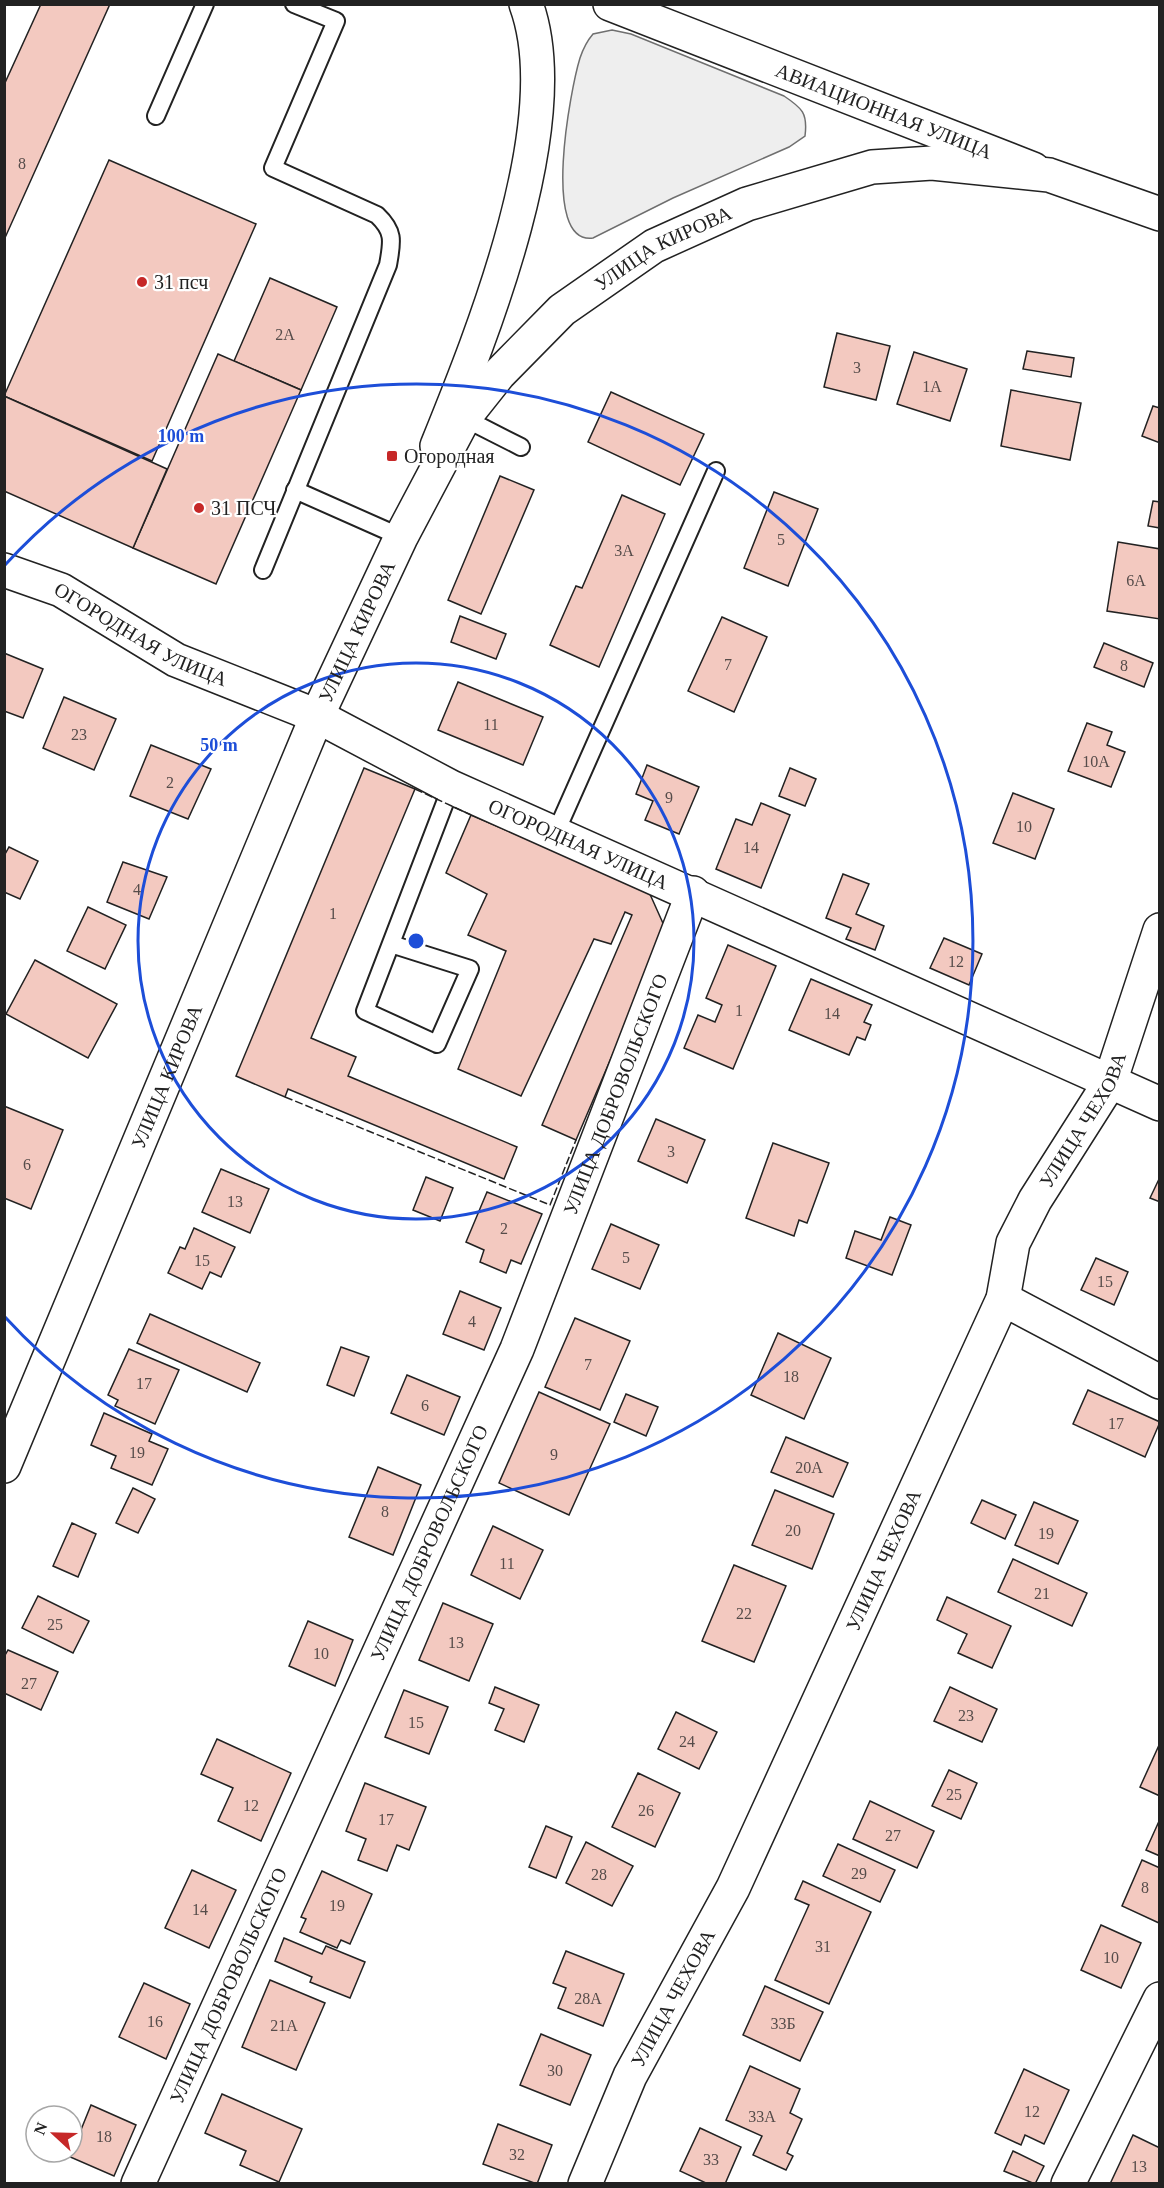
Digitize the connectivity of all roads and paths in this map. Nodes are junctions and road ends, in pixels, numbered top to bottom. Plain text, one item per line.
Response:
1 (205, 4) edge
2 (294, 4) edge
3 (526, 4) edge
4 (610, 4) edge
5 (156, 116) dead end
6 (1049, 175) junction
7 (1160, 214) edge
8 (464, 418) junction
9 (521, 447) dead end
10 (716, 471) dead end
11 (295, 490) junction
12 (401, 537) junction
13 (4, 570) edge
14 (263, 570) dead end
15 (316, 716) junction
16 (451, 787) junction
17 (556, 832) junction
18 (693, 893) junction
19 (1160, 930) edge
20 (391, 944) junction
21 (1110, 1082) junction
22 (1160, 1104) edge
23 (1002, 1299) junction
24 (1160, 1382) edge
25 (4, 1466) edge
26 (1160, 1999) edge
27 (138, 2184) edge
28 (585, 2184) edge
29 (1068, 2184) edge

1 - 5 lane
2 - 11 lane
3 - 12 street
4 - 6 street, АВИАЦИОННАЯ УЛИЦА
6 - 7 street, АВИАЦИОННАЯ УЛИЦА
6 - 8 street, УЛИЦА КИРОВА
8 - 9 lane
8 - 12 street, УЛИЦА КИРОВА
10 - 17 lane
11 - 12 lane
11 - 14 lane
12 - 15 street, УЛИЦА КИРОВА
13 - 15 street, ОГОРОДНАЯ УЛИЦА
15 - 16 street, ОГОРОДНАЯ УЛИЦА
15 - 25 street, УЛИЦА КИРОВА
16 - 17 street, ОГОРОДНАЯ УЛИЦА
16 - 20 lane
17 - 18 street, ОГОРОДНАЯ УЛИЦА
18 - 21 street, ОГОРОДНАЯ УЛИЦА
18 - 27 street, УЛИЦА ДОБРОВОЛЬСКОГО
19 - 21 street, УЛИЦА ЧЕХОВА
20 - 20 lane
21 - 22 street, ОГОРОДНАЯ УЛИЦА
21 - 23 street, УЛИЦА ЧЕХОВА
23 - 24 street
23 - 28 street, УЛИЦА ЧЕХОВА
26 - 29 street

